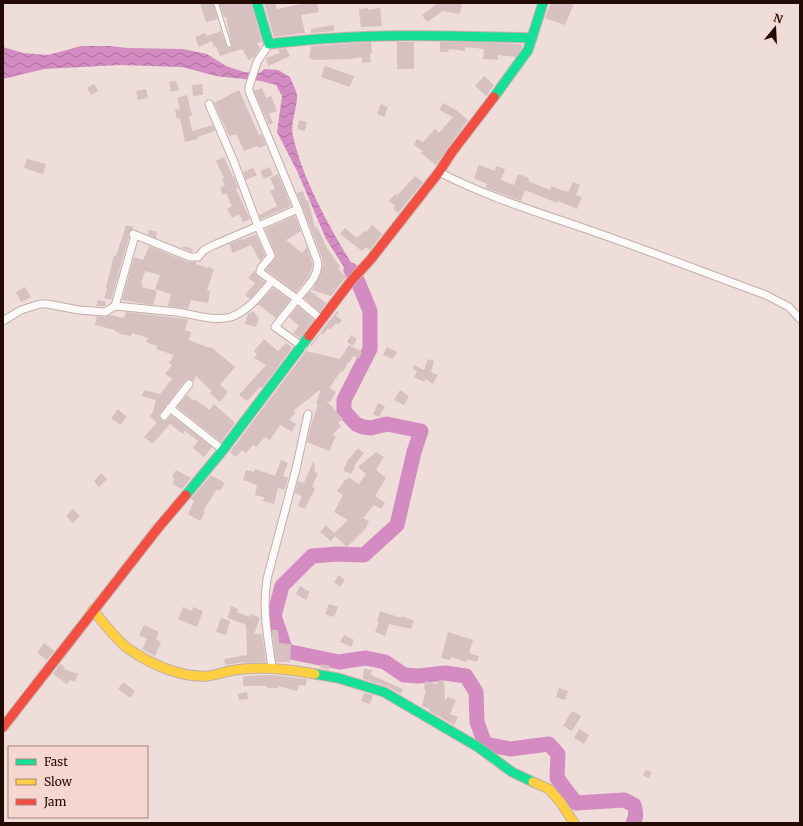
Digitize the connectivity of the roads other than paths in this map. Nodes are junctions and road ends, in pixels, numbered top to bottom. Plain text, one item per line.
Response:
1 (216, 3) edge
2 (257, 3) edge
3 (543, 3) edge
4 (532, 38) junction
5 (269, 44) junction
6 (229, 45) dead end
7 (209, 104) dead end
8 (439, 172) junction
9 (298, 209) junction
10 (258, 226) junction
11 (272, 281) junction
12 (298, 299) junction
13 (115, 306) junction
14 (800, 319) edge
15 (322, 320) junction
16 (3, 321) edge
17 (302, 347) junction
18 (189, 384) dead end
19 (170, 408) junction
20 (308, 414) dead end
21 (164, 416) dead end
22 (223, 450) junction
23 (93, 610) junction
24 (272, 668) junction
25 (3, 727) edge
26 (574, 823) edge

1 - 6 lane
2 - 5 street
3 - 4 street
4 - 5 street
4 - 8 street
5 - 9 street
7 - 10 street
8 - 14 street
8 - 15 street
9 - 10 street
9 - 12 street
10 - 11 street
10 - 13 street
11 - 12 street
11 - 13 street
12 - 15 street
12 - 17 street
13 - 16 street
15 - 17 street
17 - 22 street
18 - 19 street
19 - 21 street
19 - 22 street
20 - 24 street
22 - 23 street
23 - 24 street
23 - 25 street
24 - 26 street

